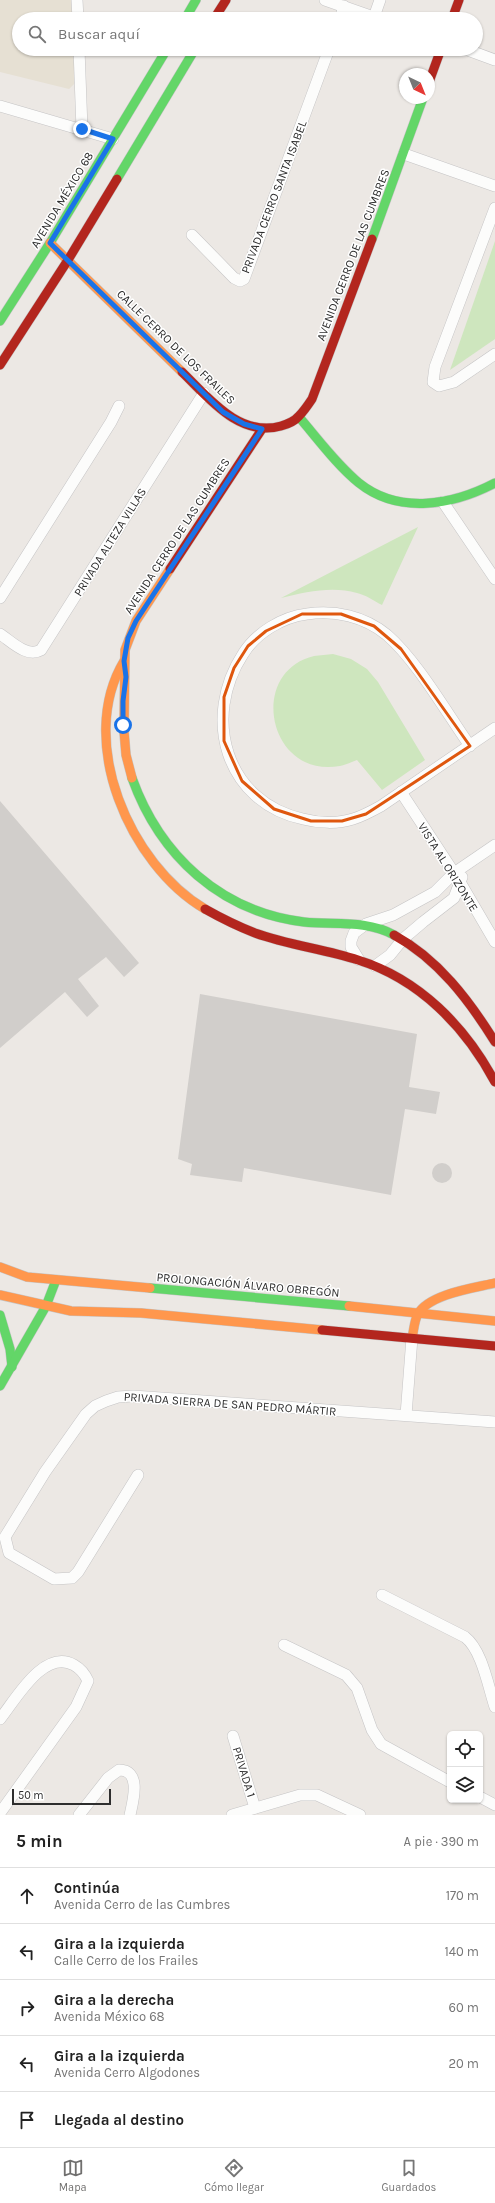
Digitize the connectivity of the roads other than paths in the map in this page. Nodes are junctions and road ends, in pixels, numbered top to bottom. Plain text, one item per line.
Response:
1 (77, 0) edge
2 (196, 0) edge
3 (226, 0) edge
4 (325, 0) edge
5 (380, 0) edge
6 (459, 0) edge
7 (344, 6) junction
8 (78, 12) edge
9 (189, 12) edge
10 (218, 12) edge
11 (342, 12) edge
12 (360, 12) edge
13 (378, 12) edge
14 (455, 12) edge
15 (79, 56) edge
16 (163, 56) edge
17 (191, 56) edge
18 (326, 56) edge
19 (438, 56) edge
20 (483, 56) edge
21 (495, 60) edge
22 (434, 68) edge
23 (422, 104) edge
24 (0, 106) edge
25 (82, 129) junction
26 (113, 139) junction
27 (404, 154) junction
28 (495, 186) edge
29 (495, 208) edge
30 (192, 235) dead end
31 (50, 243) junction
32 (68, 260) junction
33 (0, 321) edge
34 (495, 354) edge
35 (0, 365) edge
36 (204, 393) junction
37 (119, 406) dead end
38 (299, 417) junction
39 (262, 429) junction
40 (495, 483) edge
41 (443, 502) junction
42 (495, 579) edge
43 (0, 598) edge
44 (0, 634) edge
45 (124, 661) junction
46 (495, 728) edge
47 (470, 746) junction
48 (401, 792) junction
49 (495, 845) edge
50 (457, 878) junction
51 (366, 924) junction
52 (403, 939) junction
53 (495, 942) edge
54 (359, 960) junction
55 (374, 966) junction
56 (495, 1042) edge
57 (495, 1082) edge
58 (0, 1268) edge
59 (56, 1280) junction
60 (495, 1283) edge
61 (0, 1294) edge
62 (46, 1306) junction
63 (418, 1313) junction
64 (0, 1315) edge
65 (495, 1321) edge
66 (412, 1338) junction
67 (495, 1346) edge
68 (12, 1368) junction
69 (0, 1386) edge
70 (406, 1415) junction
71 (495, 1422) edge
72 (138, 1475) dead end
73 (382, 1595) dead end
74 (284, 1646) dead end
75 (495, 1707) edge
76 (0, 1719) edge
77 (233, 1736) dead end
78 (447, 1780) edge
79 (483, 1798) edge
80 (495, 1804) edge
81 (255, 1808) junction
82 (0, 1814) edge
83 (79, 1815) edge
84 (130, 1815) edge
85 (232, 1815) edge
86 (360, 1815) edge

1 - 8 street
2 - 9 street
3 - 10 street
4 - 7 street
5 - 13 street
6 - 14 street
7 - 11 street
7 - 12 street
15 - 25 street
16 - 26 street, AVENIDA MÉXICO 68
17 - 32 street
18 - 30 street, PRIVADA CERRO SANTA ISABEL
19 - 22 street
20 - 21 street
23 - 27 street, AVENIDA CERRO DE LAS CUMBRES
24 - 25 street
25 - 26 street
26 - 31 street, AVENIDA MÉXICO 68
27 - 28 street
27 - 38 street, AVENIDA CERRO DE LAS CUMBRES
29 - 34 street
31 - 32 street, CALLE CERRO DE LOS FRAILES
31 - 33 street, AVENIDA MÉXICO 68
32 - 35 street
32 - 36 street, CALLE CERRO DE LOS FRAILES
36 - 39 street, CALLE CERRO DE LOS FRAILES
36 - 44 street, PRIVADA ALTEZA VILLAS
37 - 43 street
38 - 39 street, CALLE CERRO DE LOS FRAILES
38 - 41 street
39 - 45 street, AVENIDA CERRO DE LAS CUMBRES
40 - 41 street
41 - 42 street
45 - 51 street, AVENIDA CERRO DE LAS CUMBRES
45 - 54 street, AVENIDA CERRO DE LAS CUMBRES
46 - 47 street
47 - 48 street
47 - 48 street
48 - 50 street, VISTA AL ORIZONTE
49 - 50 street
50 - 51 street
50 - 52 street
50 - 53 street, VISTA AL ORIZONTE
51 - 52 street, AVENIDA CERRO DE LAS CUMBRES
51 - 54 street
52 - 55 street
52 - 56 street, AVENIDA CERRO DE LAS CUMBRES
54 - 55 street, AVENIDA CERRO DE LAS CUMBRES
55 - 57 street, AVENIDA CERRO DE LAS CUMBRES
58 - 59 street, PROLONGACIÓN ÁLVARO OBREGÓN
59 - 62 street
59 - 63 street, PROLONGACIÓN ÁLVARO OBREGÓN
60 - 63 street
61 - 62 street
62 - 66 street
62 - 68 street
63 - 65 street, PROLONGACIÓN ÁLVARO OBREGÓN
63 - 66 street
64 - 68 street
66 - 67 street
66 - 70 street
68 - 69 street
70 - 71 street, PRIVADA SIERRA DE SAN PEDRO MÁRTIR
70 - 72 street, PRIVADA SIERRA DE SAN PEDRO MÁRTIR
73 - 75 street
74 - 78 street
76 - 82 street
77 - 81 street, PRIVADA 1
79 - 80 street
81 - 85 street
81 - 86 street
83 - 84 street

